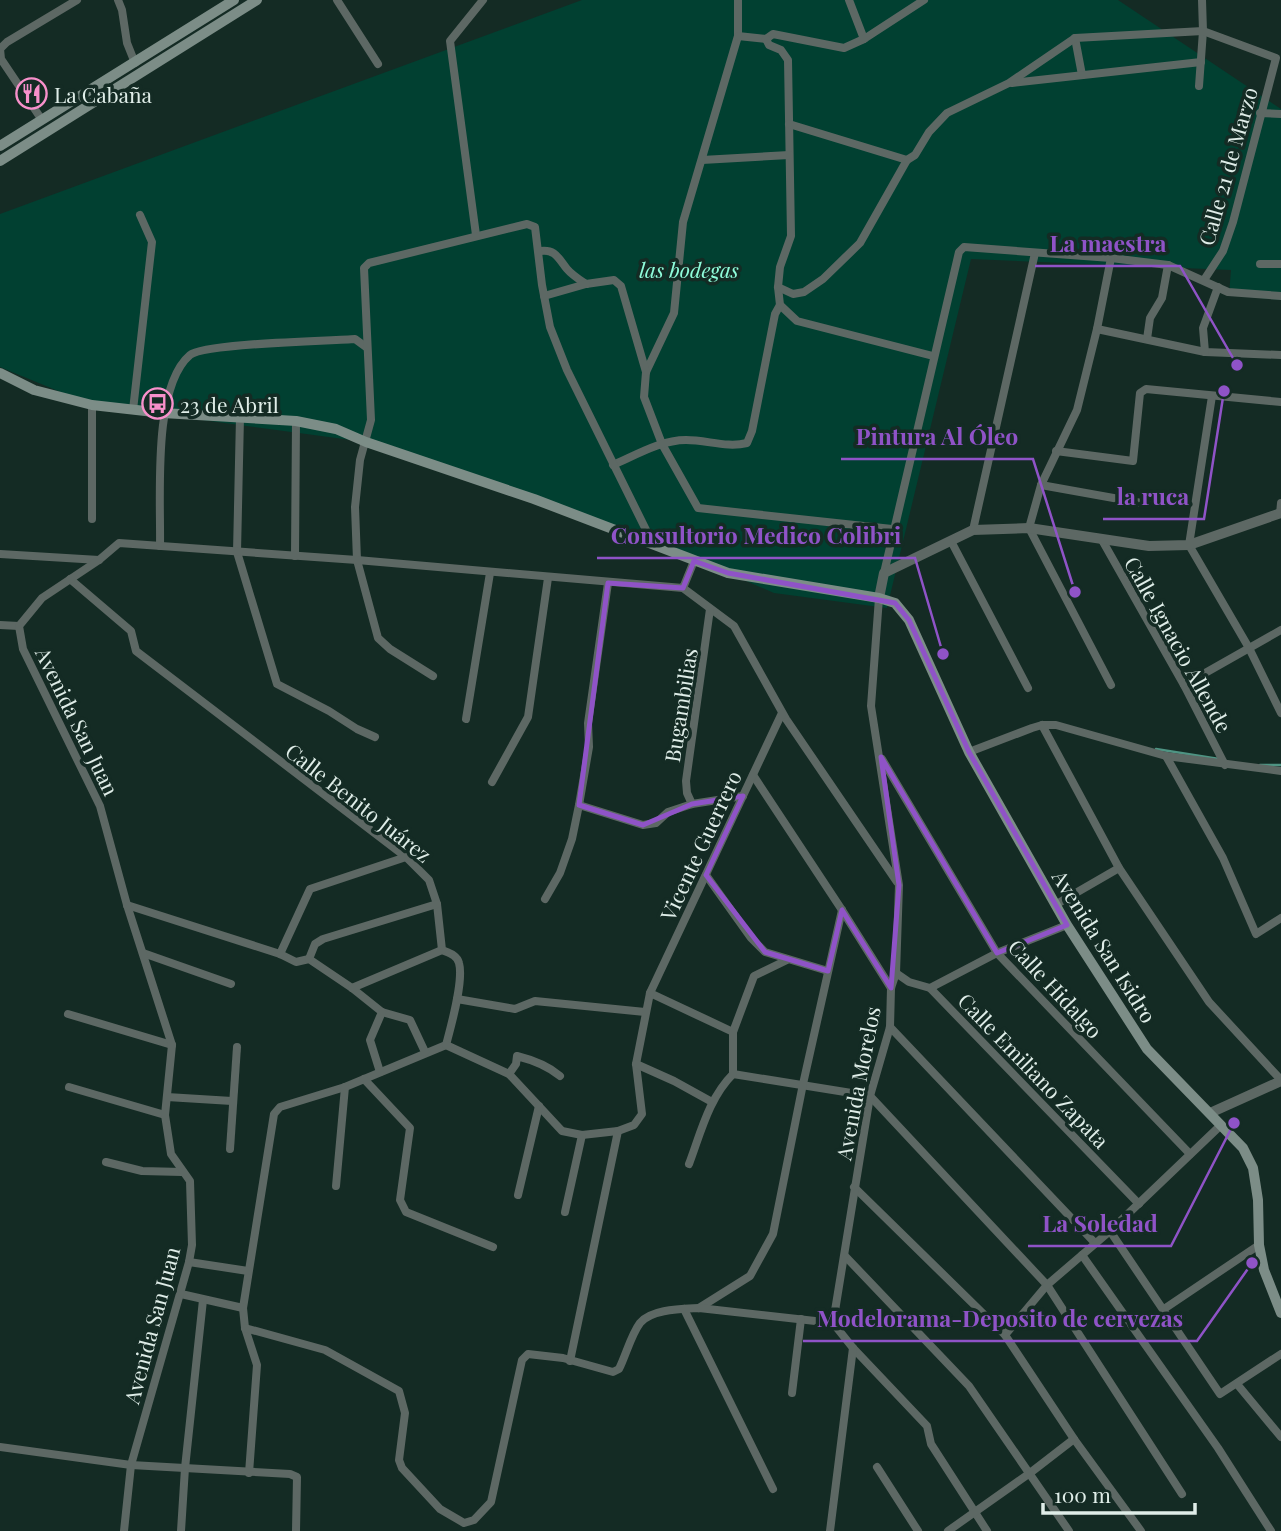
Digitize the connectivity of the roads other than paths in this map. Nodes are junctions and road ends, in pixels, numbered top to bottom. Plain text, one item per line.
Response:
1 (76, 0) edge
2 (118, 0) edge
3 (234, 0) edge
4 (257, 0) edge
5 (337, 0) edge
6 (483, 0) edge
7 (738, 0) edge
8 (849, 0) edge
9 (924, 0) edge
10 (1202, 0) edge
11 (1203, 31) junction
12 (738, 36) junction
13 (766, 38) junction
14 (1075, 38) junction
15 (864, 39) junction
16 (1201, 62) junction
17 (135, 63) junction
18 (378, 64) dead end
19 (1082, 75) junction
20 (1010, 83) junction
21 (1199, 86) dead end
22 (1260, 113) junction
23 (1281, 114) edge
24 (42, 120) junction
25 (789, 124) junction
26 (0, 146) edge
27 (789, 155) junction
28 (702, 160) junction
29 (907, 160) junction
30 (0, 161) edge
31 (140, 215) dead end
32 (476, 235) junction
33 (540, 251) junction
34 (1035, 253) junction
35 (1111, 258) junction
36 (1260, 264) dead end
37 (1281, 264) edge
38 (1168, 265) junction
39 (1204, 280) junction
40 (586, 284) junction
41 (778, 287) junction
42 (1217, 287) junction
43 (544, 296) junction
44 (1281, 296) edge
45 (780, 305) junction
46 (1097, 329) junction
47 (1147, 340) junction
48 (366, 347) junction
49 (1205, 352) junction
50 (1281, 355) edge
51 (933, 356) junction
52 (646, 372) junction
53 (0, 373) edge
54 (1212, 396) junction
55 (1281, 402) edge
56 (92, 405) junction
57 (133, 410) junction
58 (163, 413) junction
59 (240, 416) junction
60 (296, 421) junction
61 (366, 442) junction
62 (662, 444) junction
63 (1056, 451) junction
64 (613, 465) junction
65 (1041, 485) junction
66 (1281, 503) edge
67 (1147, 504) dead end
68 (1281, 513) edge
69 (92, 519) dead end
70 (1030, 528) junction
71 (892, 529) junction
72 (973, 530) junction
73 (1102, 540) junction
74 (951, 541) junction
75 (1189, 545) junction
76 (160, 546) junction
77 (654, 547) junction
78 (237, 552) junction
79 (0, 554) edge
80 (295, 556) junction
81 (99, 560) junction
82 (357, 560) junction
83 (694, 561) junction
84 (490, 573) junction
85 (884, 573) junction
86 (548, 578) junction
87 (70, 579) junction
88 (608, 583) junction
89 (683, 588) junction
90 (879, 598) junction
91 (710, 609) junction
92 (0, 625) edge
93 (19, 625) junction
94 (1281, 630) edge
95 (1249, 648) junction
96 (433, 676) dead end
97 (1111, 685) dead end
98 (1184, 685) junction
99 (1028, 688) dead end
100 (782, 713) junction
101 (1281, 713) edge
102 (466, 719) dead end
103 (1042, 725) junction
104 (375, 737) dead end
105 (969, 752) junction
106 (879, 754) junction
107 (1166, 756) junction
108 (1224, 765) junction
109 (1281, 771) edge
110 (753, 775) junction
111 (492, 782) dead end
112 (743, 796) junction
113 (692, 804) junction
114 (579, 805) junction
115 (406, 858) junction
116 (1119, 868) junction
117 (706, 875) junction
118 (900, 885) junction
119 (545, 899) dead end
120 (437, 904) junction
121 (127, 905) junction
122 (1055, 905) junction
123 (842, 910) junction
124 (1281, 918) edge
125 (1067, 925) junction
126 (442, 950) junction
127 (143, 953) junction
128 (998, 953) junction
129 (280, 954) junction
130 (309, 959) junction
131 (787, 960) junction
132 (828, 971) junction
133 (896, 973) junction
134 (231, 984) dead end
135 (352, 988) junction
136 (891, 988) junction
137 (930, 988) junction
138 (650, 993) junction
139 (457, 999) junction
140 (382, 1012) junction
141 (645, 1012) junction
142 (68, 1014) dead end
143 (890, 1027) junction
144 (733, 1032) junction
145 (172, 1045) junction
146 (446, 1045) junction
147 (237, 1047) dead end
148 (425, 1052) junction
149 (636, 1064) junction
150 (380, 1072) junction
151 (509, 1074) junction
152 (733, 1074) junction
153 (560, 1076) dead end
154 (364, 1079) junction
155 (1281, 1081) edge
156 (803, 1084) junction
157 (69, 1087) dead end
158 (345, 1087) junction
159 (870, 1096) junction
160 (167, 1097) junction
161 (232, 1101) junction
162 (712, 1102) junction
163 (539, 1106) junction
164 (1210, 1113) junction
165 (165, 1115) junction
166 (1222, 1125) junction
167 (618, 1130) junction
168 (582, 1135) junction
169 (230, 1149) dead end
170 (1190, 1154) junction
171 (106, 1162) dead end
172 (690, 1164) dead end
173 (183, 1172) junction
174 (336, 1186) dead end
175 (854, 1187) junction
176 (518, 1195) dead end
177 (1139, 1203) junction
178 (565, 1212) dead end
179 (1110, 1231) junction
180 (1094, 1243) junction
181 (1259, 1245) junction
182 (493, 1247) dead end
183 (1082, 1255) junction
184 (845, 1256) junction
185 (189, 1262) junction
186 (248, 1270) junction
187 (1047, 1285) junction
188 (181, 1294) junction
189 (203, 1300) junction
190 (243, 1308) junction
191 (699, 1308) junction
192 (684, 1309) junction
193 (1164, 1309) junction
194 (1281, 1313) edge
195 (801, 1319) junction
196 (833, 1323) junction
197 (245, 1328) junction
198 (1005, 1335) junction
199 (853, 1348) junction
200 (1281, 1354) edge
201 (570, 1361) junction
202 (1237, 1384) junction
203 (792, 1393) dead end
204 (1281, 1437) edge
205 (1074, 1439) junction
206 (0, 1447) edge
207 (131, 1465) junction
208 (877, 1467) dead end
209 (185, 1468) junction
210 (249, 1473) junction
211 (1030, 1473) junction
212 (773, 1489) dead end
213 (1182, 1494) dead end
214 (974, 1512) junction
215 (124, 1531) edge
216 (181, 1531) edge
217 (296, 1531) edge
218 (830, 1531) edge
219 (918, 1531) edge
220 (948, 1531) edge
221 (987, 1531) edge
222 (1069, 1531) edge
223 (1141, 1531) edge
224 (1271, 1531) edge

1 - 24 street
2 - 17 street
3 - 17 main road
4 - 30 main road
5 - 18 street
6 - 32 street
7 - 12 street
8 - 15 street
9 - 15 street
10 - 11 street
11 - 14 street
11 - 16 street
11 - 22 street, Calle 21 de Marzo
12 - 13 street
12 - 28 street
13 - 15 street
13 - 25 street
14 - 19 street
14 - 20 street
16 - 19 street
16 - 21 street
17 - 24 main road
19 - 20 street
20 - 29 street
22 - 23 street
22 - 39 street, Calle 21 de Marzo
24 - 26 main road
25 - 27 street
25 - 29 street
27 - 28 street
27 - 41 street
28 - 52 street
29 - 41 street
31 - 57 street
32 - 33 street
32 - 48 street
33 - 40 street
33 - 43 street
34 - 35 street
34 - 51 street
34 - 72 street
35 - 38 street
35 - 46 street
36 - 37 street
38 - 39 street
38 - 47 street
39 - 42 street
40 - 43 street
40 - 52 street
41 - 45 street
42 - 44 street
42 - 49 street
43 - 64 street
45 - 51 street
45 - 62 street
46 - 47 street
46 - 63 street
47 - 49 street
48 - 58 street
48 - 61 street
49 - 50 street
51 - 71 street
52 - 62 street
53 - 56 main road
54 - 55 street
54 - 63 street
54 - 75 street
56 - 57 main road
56 - 69 street
57 - 58 main road
58 - 59 main road
58 - 76 street
59 - 60 main road
59 - 78 street
60 - 61 main road
60 - 80 street
61 - 77 main road
61 - 82 street
62 - 64 street
62 - 71 street
63 - 65 street
64 - 77 street
65 - 67 street
65 - 70 street
66 - 68 street
68 - 75 street
70 - 72 street
70 - 73 street
70 - 97 street
71 - 85 street
72 - 74 street
73 - 75 street
73 - 98 street, Calle Ignacio Allende
74 - 85 street
74 - 99 street
75 - 95 street
76 - 78 street, Avenida San Juan
76 - 81 street, Avenida San Juan
77 - 83 main road
78 - 80 street, Avenida San Juan
78 - 104 street
79 - 81 street
80 - 82 street, Avenida San Juan
81 - 87 street, Avenida San Juan
82 - 84 street, Avenida San Juan
82 - 96 street
83 - 89 street
83 - 90 main road
84 - 86 street, Avenida San Juan
84 - 102 street
85 - 90 street
86 - 88 street, Avenida San Juan
86 - 111 street
87 - 93 street, Avenida San Juan
87 - 115 street, Calle Benito Juárez
88 - 89 street, Avenida San Juan
88 - 114 street
89 - 91 street
90 - 105 main road, Avenida San Isidro
90 - 106 street, Avenida Morelos
91 - 100 street
91 - 113 street, Bugambilias
92 - 93 street
93 - 121 street, Avenida San Juan
94 - 95 street
95 - 98 street
95 - 101 street
98 - 108 street, Calle Ignacio Allende
100 - 110 street, Vicente Guerrero
100 - 118 street
103 - 105 street
103 - 107 street
103 - 116 street
105 - 122 main road, Avenida San Isidro
106 - 118 street, Avenida Morelos
106 - 128 street, Calle Hidalgo
107 - 108 street
107 - 124 street
108 - 109 street
110 - 112 street, Vicente Guerrero
110 - 123 street
112 - 113 street
112 - 117 street, Vicente Guerrero
113 - 114 street
114 - 119 street
115 - 120 street, Calle Benito Juárez
115 - 129 street
116 - 122 street
116 - 155 street
117 - 131 street
117 - 138 street, Vicente Guerrero
118 - 133 street, Avenida Morelos
120 - 126 street, Calle Benito Juárez
120 - 130 street
121 - 127 street, Avenida San Juan
121 - 129 street
122 - 125 main road, Avenida San Isidro
123 - 132 street
123 - 136 street
125 - 128 street
125 - 164 main road, Avenida San Isidro
126 - 135 street
126 - 139 street, Calle Benito Juárez
127 - 134 street
127 - 145 street, Avenida San Juan
128 - 137 street
128 - 170 street, Calle Hidalgo
129 - 130 street
130 - 135 street
131 - 132 street
131 - 144 street
132 - 156 street
133 - 136 street, Avenida Morelos
133 - 137 street, Calle Emiliano Zapata
135 - 140 street
136 - 143 street, Avenida Morelos
137 - 177 street, Calle Emiliano Zapata
138 - 141 street, Vicente Guerrero
138 - 144 street
139 - 141 street
139 - 146 street, Calle Benito Juárez
140 - 148 street
140 - 150 street
141 - 149 street, Vicente Guerrero
142 - 145 street
143 - 159 street, Avenida Morelos
143 - 180 street
144 - 152 street
145 - 160 street, Avenida San Juan
146 - 148 street
146 - 151 street
147 - 161 street
148 - 150 street
149 - 162 street
149 - 167 street, Vicente Guerrero
150 - 154 street
151 - 153 street
151 - 163 street
152 - 156 street
152 - 162 street
154 - 158 street
154 - 182 street
155 - 164 street
156 - 159 street
156 - 191 street
157 - 165 street
158 - 174 street
158 - 186 street
159 - 175 street, Avenida Morelos
159 - 187 street
160 - 161 street
160 - 165 street, Avenida San Juan
161 - 169 street
162 - 172 street
163 - 168 street
163 - 176 street
164 - 166 main road, Avenida San Isidro
165 - 173 street, Avenida San Juan
166 - 170 street
166 - 181 main road, Avenida San Isidro
167 - 168 street
167 - 201 street
168 - 178 street
170 - 177 street
171 - 173 street
173 - 185 street, Avenida San Juan
175 - 184 street, Avenida Morelos
175 - 198 street
177 - 179 street
179 - 180 street
179 - 193 street
180 - 183 street
181 - 193 street
181 - 194 main road, Avenida San Isidro
183 - 187 street
183 - 224 street
184 - 196 street, Avenida Morelos
184 - 211 street
185 - 186 street
185 - 188 street, Avenida San Juan
186 - 190 street
187 - 198 street
187 - 213 street
188 - 189 street
188 - 207 street, Avenida San Juan
189 - 190 street
189 - 209 street
190 - 197 street
191 - 192 street
191 - 195 street
192 - 201 street
192 - 212 street
193 - 202 street
195 - 196 street
195 - 203 street
196 - 199 street
197 - 201 street
197 - 210 street
198 - 205 street
199 - 214 street
199 - 218 street
200 - 202 street
202 - 204 street
205 - 211 street
205 - 223 street
206 - 207 street
207 - 209 street
207 - 215 street, Avenida San Juan
208 - 219 street
209 - 210 street
209 - 216 street
210 - 217 street
211 - 214 street
211 - 222 street
214 - 220 street
214 - 221 street

